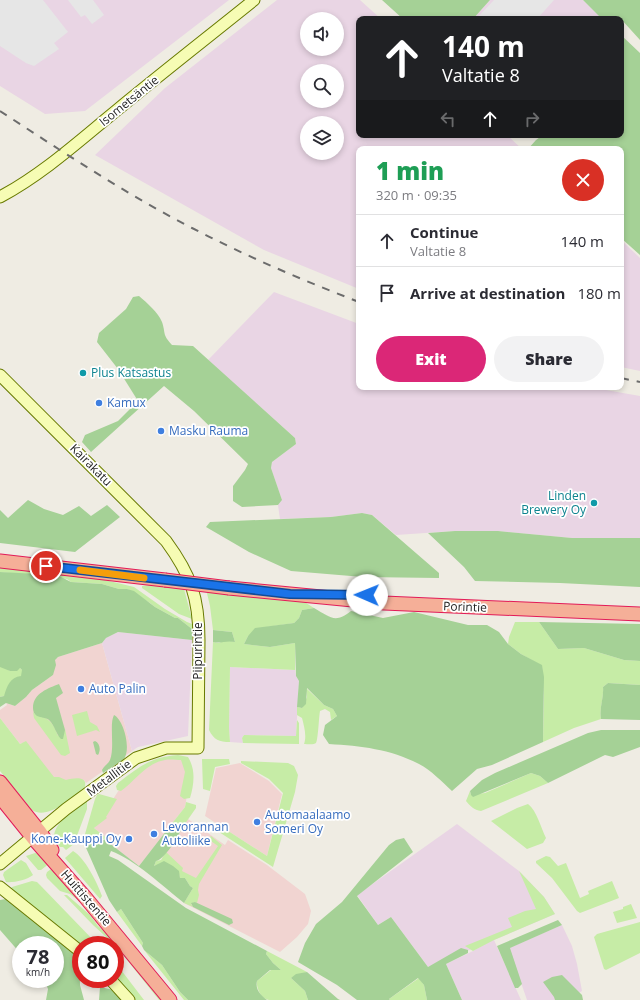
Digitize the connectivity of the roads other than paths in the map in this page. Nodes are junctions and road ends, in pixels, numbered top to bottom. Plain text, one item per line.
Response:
1 (254, 0) edge
2 (0, 197) edge
3 (0, 375) edge
4 (179, 558) joint
5 (0, 561) edge
6 (290, 594) junction
7 (640, 606) edge
8 (640, 614) edge
9 (198, 748) joint
10 (0, 782) edge
11 (0, 797) edge
12 (36, 835) junction
13 (0, 864) edge
14 (0, 887) edge
15 (72, 945) edge
16 (118, 988) edge
17 (129, 1000) edge
18 (170, 1000) edge

1 - 2 main road, Isometsäntie
3 - 4 main road, Kairakatu
4 - 9 main road, Piipurintie
5 - 6 highway, Porintie, bridge
6 - 7 highway, Porintie
6 - 8 highway, Porintie
9 - 12 main road, Metallitie
10 - 12 highway, Huittistentie
11 - 12 highway, Huittistentie
12 - 13 main road, Metallitie
12 - 18 highway, Huittistentie
14 - 15 main road
16 - 17 main road

